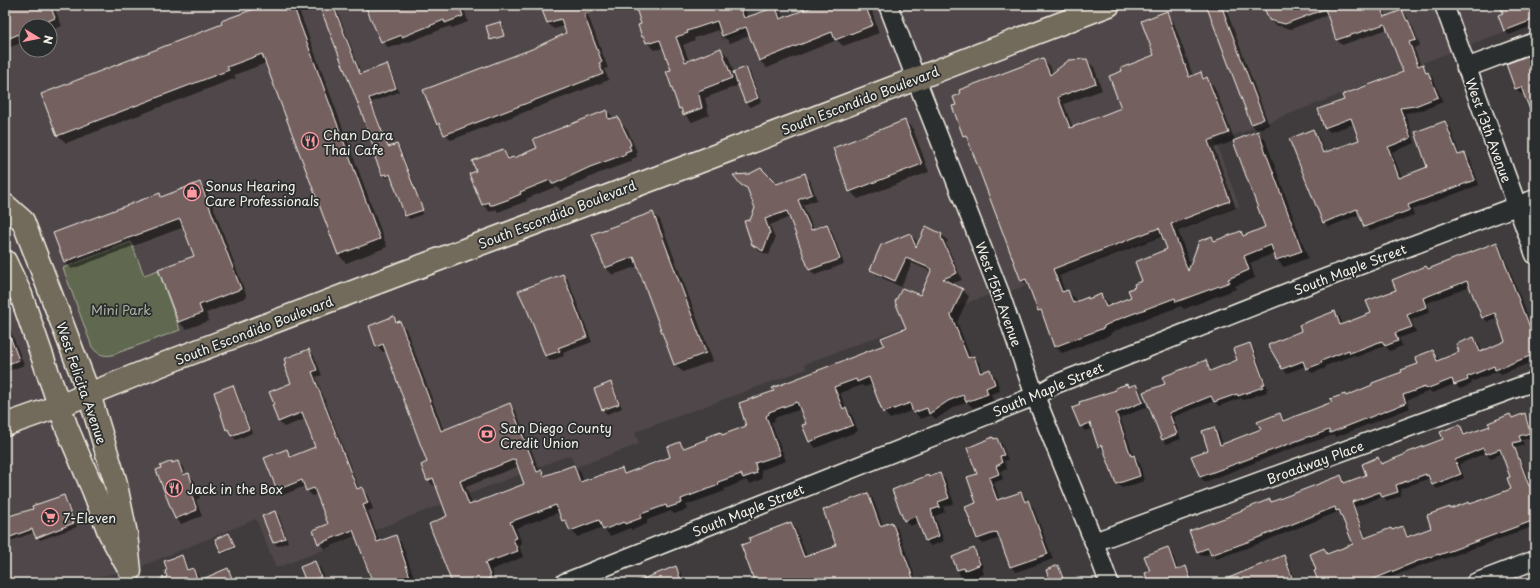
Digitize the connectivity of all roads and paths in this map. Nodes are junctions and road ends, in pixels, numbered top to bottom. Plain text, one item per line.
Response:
1 (888, 5) edge
2 (1109, 5) edge
3 (1444, 5) edge
4 (1535, 42) edge
5 (1466, 68) junction
6 (916, 79) junction
7 (1535, 199) edge
8 (1517, 206) junction
9 (5, 210) edge
10 (1535, 255) edge
11 (5, 261) edge
12 (1535, 381) edge
13 (89, 394) junction
14 (1035, 396) junction
15 (59, 406) junction
16 (5, 425) edge
17 (1094, 542) junction
18 (1535, 560) edge
19 (132, 577) edge
20 (564, 583) edge
21 (1109, 583) edge
22 (1475, 583) edge

1 - 6 street, West 15th Avenue
2 - 6 main road, South Escondido Boulevard
3 - 5 street, West 13th Avenue
4 - 5 street
5 - 8 street, West 13th Avenue
6 - 13 main road, South Escondido Boulevard
6 - 14 street, West 15th Avenue
7 - 8 street, South Maple Street
8 - 10 street, West 13th Avenue
8 - 14 street, South Maple Street
9 - 13 main road, West Felicita Avenue
11 - 15 main road, West Felicita Avenue
12 - 17 street, Broadway Place
13 - 15 main road, South Escondido Boulevard
13 - 19 main road, West Felicita Avenue
14 - 17 street, West 15th Avenue
14 - 20 street, South Maple Street
15 - 16 main road, South Escondido Boulevard
15 - 19 main road, West Felicita Avenue
17 - 21 street, West 15th Avenue
18 - 22 street

